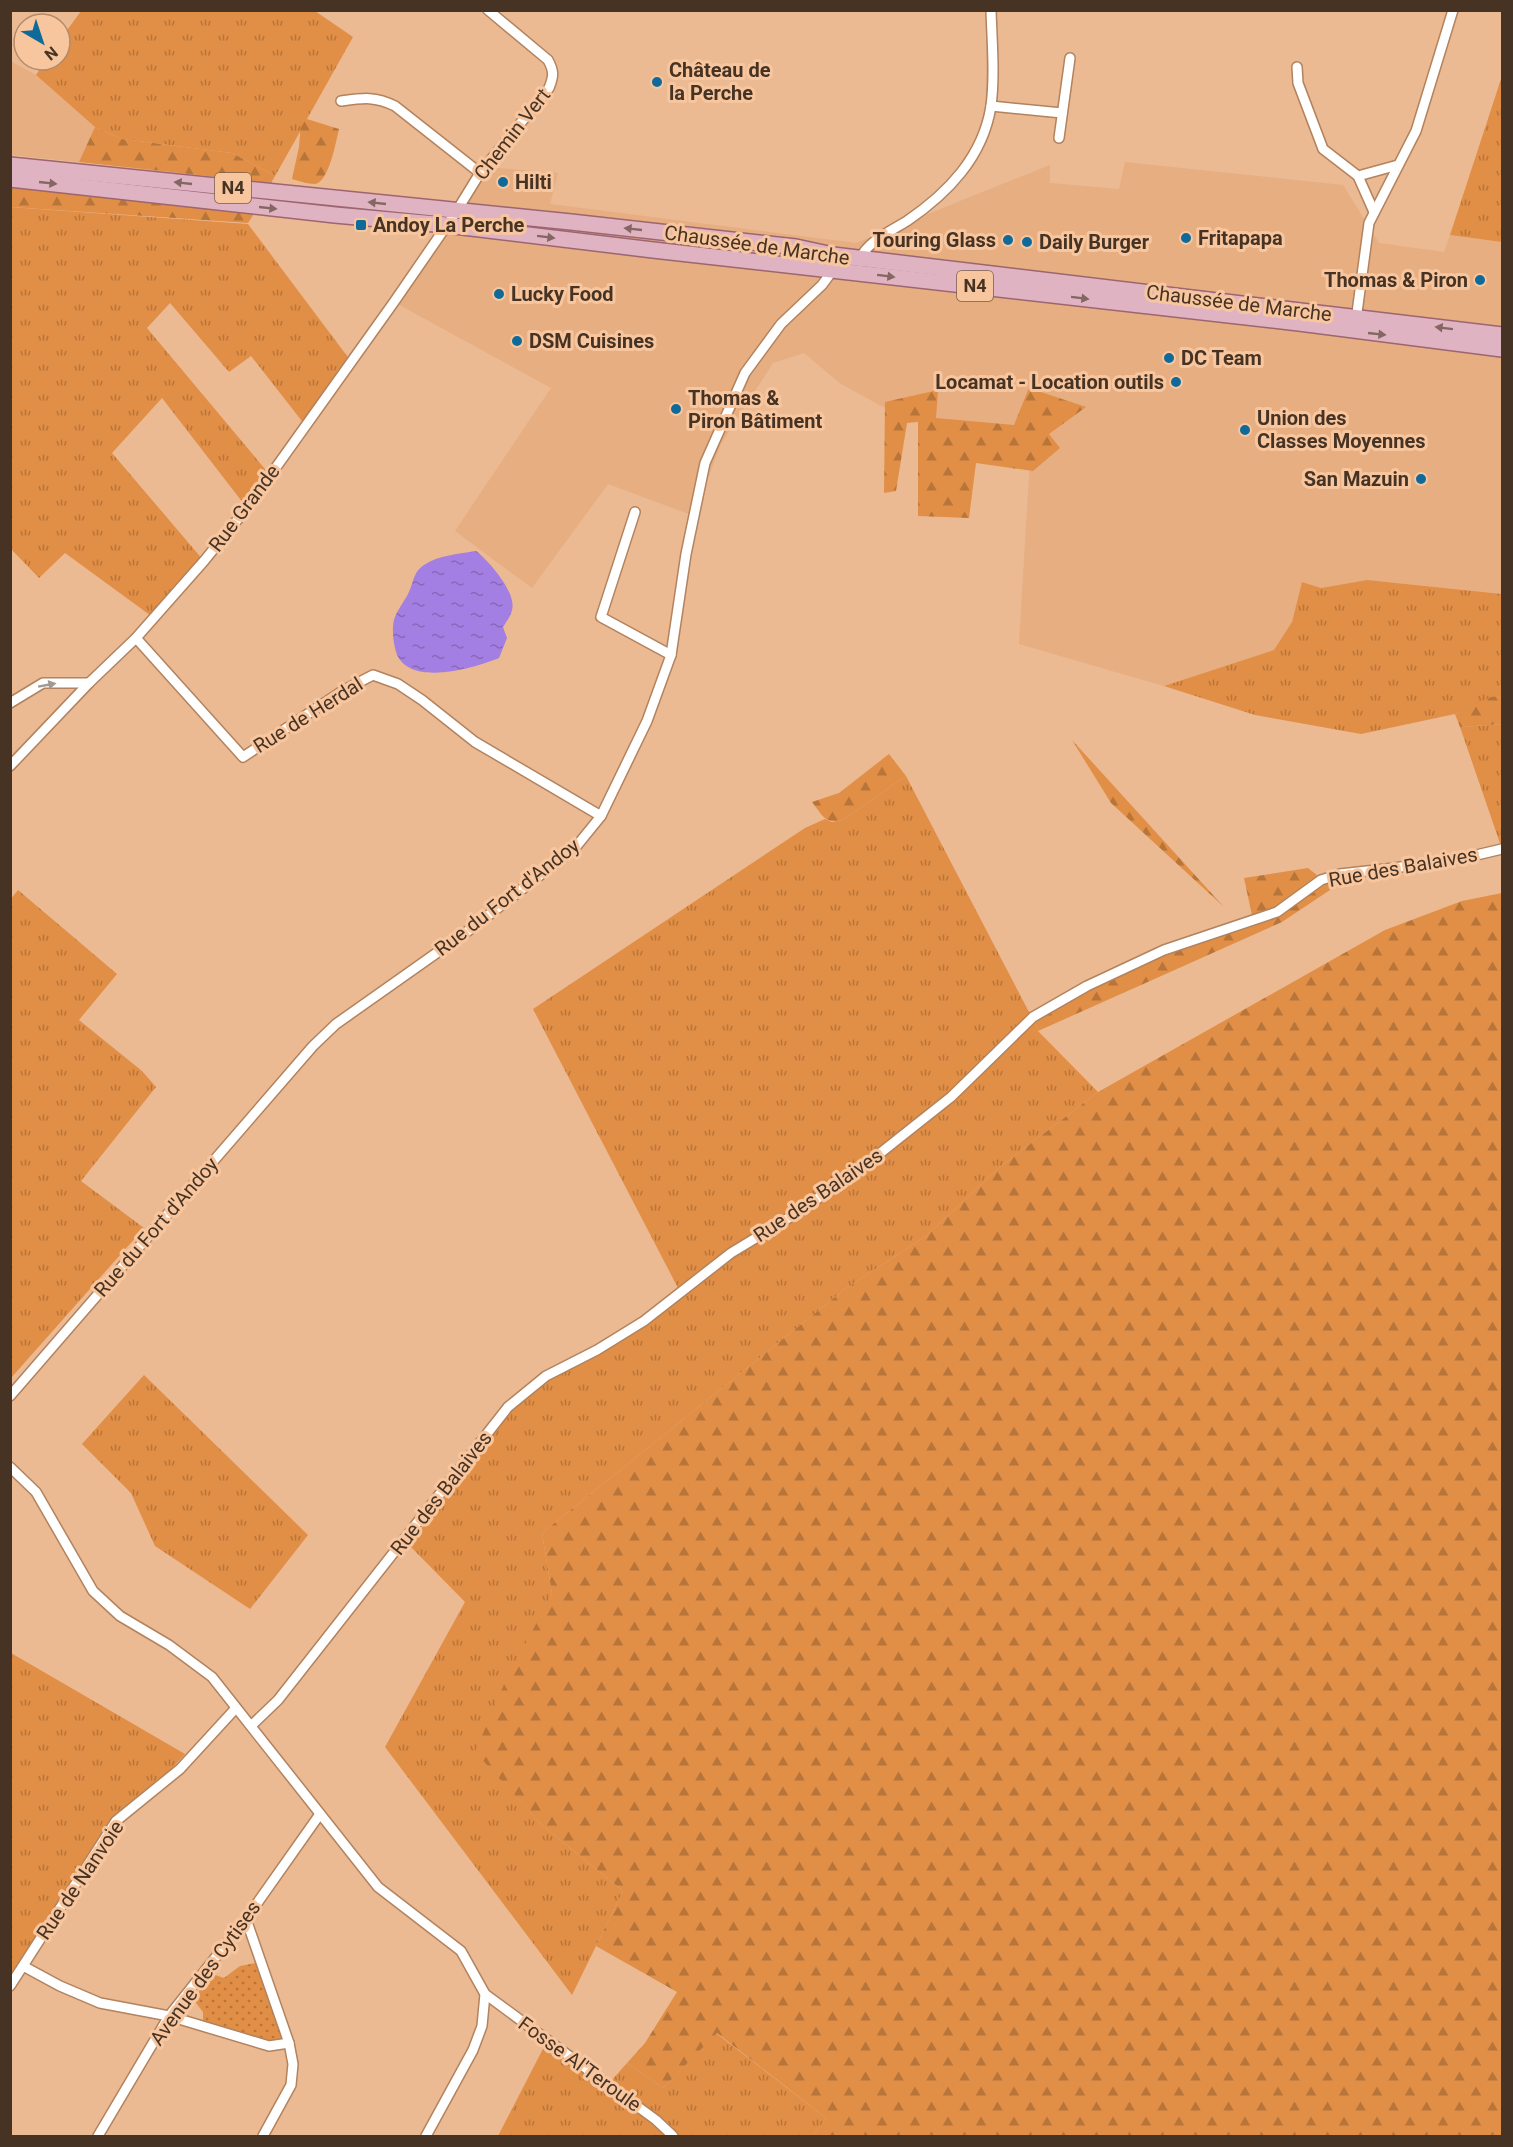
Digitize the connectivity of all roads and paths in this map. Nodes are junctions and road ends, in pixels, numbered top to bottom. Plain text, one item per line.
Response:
1 (488, 10) edge
2 (991, 10) edge
3 (1453, 10) edge
4 (1070, 58) dead end
5 (1297, 67) dead end
6 (341, 101) dead end
7 (991, 106) junction
8 (1062, 114) junction
9 (1059, 138) dead end
10 (10, 165) edge
11 (1398, 165) junction
12 (480, 173) junction
13 (1358, 176) junction
14 (10, 179) edge
15 (456, 212) junction
16 (1374, 212) junction
17 (446, 225) junction
18 (833, 262) junction
19 (859, 265) junction
20 (1355, 324) junction
21 (1503, 334) edge
22 (1503, 349) edge
23 (635, 512) dead end
24 (136, 638) junction
25 (671, 655) junction
26 (89, 683) junction
27 (10, 703) edge
28 (10, 766) edge
29 (601, 816) junction
30 (1503, 849) edge
31 (10, 1396) edge
32 (10, 1467) edge
33 (236, 1708) junction
34 (252, 1725) junction
35 (320, 1814) junction
36 (246, 1919) junction
37 (23, 1966) junction
38 (10, 1986) edge
39 (485, 1994) junction
40 (169, 2016) junction
41 (289, 2043) junction
42 (98, 2136) edge
43 (263, 2136) edge
44 (426, 2136) edge
45 (673, 2136) edge

1 - 12 street, Chemin Vert
2 - 7 street
3 - 11 street
4 - 8 street
5 - 13 street
6 - 12 street
7 - 8 street
7 - 19 street
8 - 9 street
15 -> 10 main road, Chaussée de Marche / N4
11 - 13 street
11 - 16 street
12 - 15 street, Chemin Vert
13 - 16 street
14 -> 17 main road, Chaussée de Marche / N4
15 - 17 street, Chemin Vert
18 -> 15 main road, Chaussée de Marche / N4
16 - 20 street
17 -> 18 main road, Chaussée de Marche / N4
17 - 24 street, Rue Grande
18 - 19 main road, Chaussée de Marche / N4
18 - 25 street, Rue du Fort d'Andoy
19 - 20 main road, Chaussée de Marche / N4
21 -> 20 main road, Chaussée de Marche / N4
20 -> 22 main road, Chaussée de Marche / N4
23 - 25 street
24 - 26 street, Rue Grande
24 - 29 street, Rue de Herdal
25 - 29 street, Rue du Fort d'Andoy
27 -> 26 street
26 - 28 street, Rue Grande
29 - 31 street, Rue du Fort d'Andoy
30 - 34 street, Rue des Balaives
32 - 33 street
33 - 34 street
33 - 37 street, Rue de Nanvoie
34 - 35 street
35 - 36 street, Avenue des Cytises
35 - 39 street
36 - 40 street, Avenue des Cytises
36 - 41 street
37 - 38 street, Rue de Nanvoie
37 - 40 street
39 - 44 street
39 - 45 street, Fosse Al'Teroule
40 - 41 street
40 - 42 street, Avenue des Cytises
41 - 43 street

